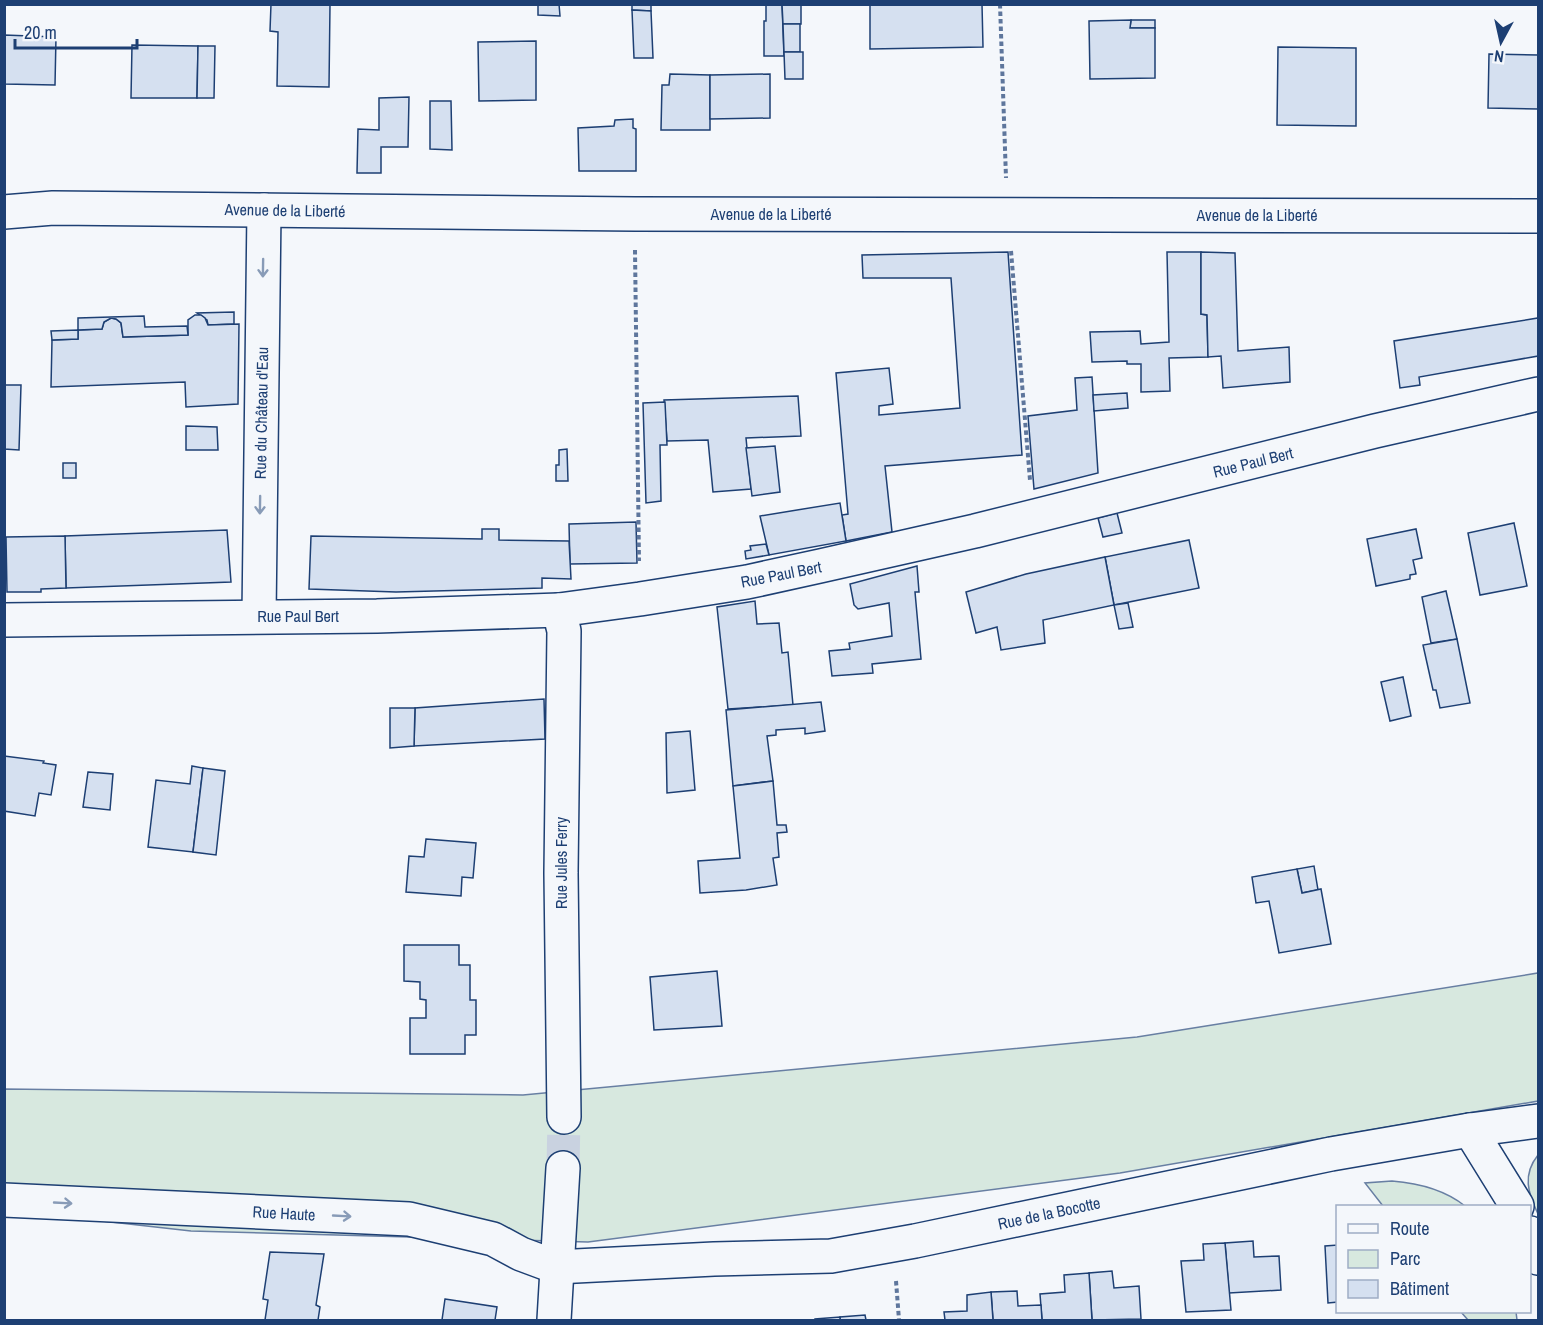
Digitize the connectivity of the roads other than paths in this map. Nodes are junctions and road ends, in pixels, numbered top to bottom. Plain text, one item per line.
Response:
1 (264, 210) junction
2 (4, 212) edge
3 (1539, 216) edge
4 (1539, 394) edge
5 (559, 610) junction
6 (259, 616) junction
7 (4, 620) edge
8 (564, 1117) tunnel mouth
9 (1539, 1121) edge
10 (1470, 1130) junction
11 (562, 1168) tunnel mouth
12 (4, 1200) edge
13 (1516, 1205) edge
14 (1531, 1236) edge
15 (1539, 1258) edge
16 (556, 1267) junction
17 (554, 1320) edge

1 - 2 street, Avenue de la Liberté
1 - 3 street, Avenue de la Liberté
1 -> 6 street, Rue du Château d'Eau
4 - 5 street, Rue Paul Bert
5 - 6 street, Rue Paul Bert
5 - 8 street, Rue Jules Ferry
6 - 7 street, Rue Paul Bert
9 - 10 street, Rue de la Bocotte
10 - 13 street
10 - 16 street, Rue de la Bocotte
11 - 16 street
12 -> 16 street, Rue Haute
14 - 15 street
16 - 17 street

